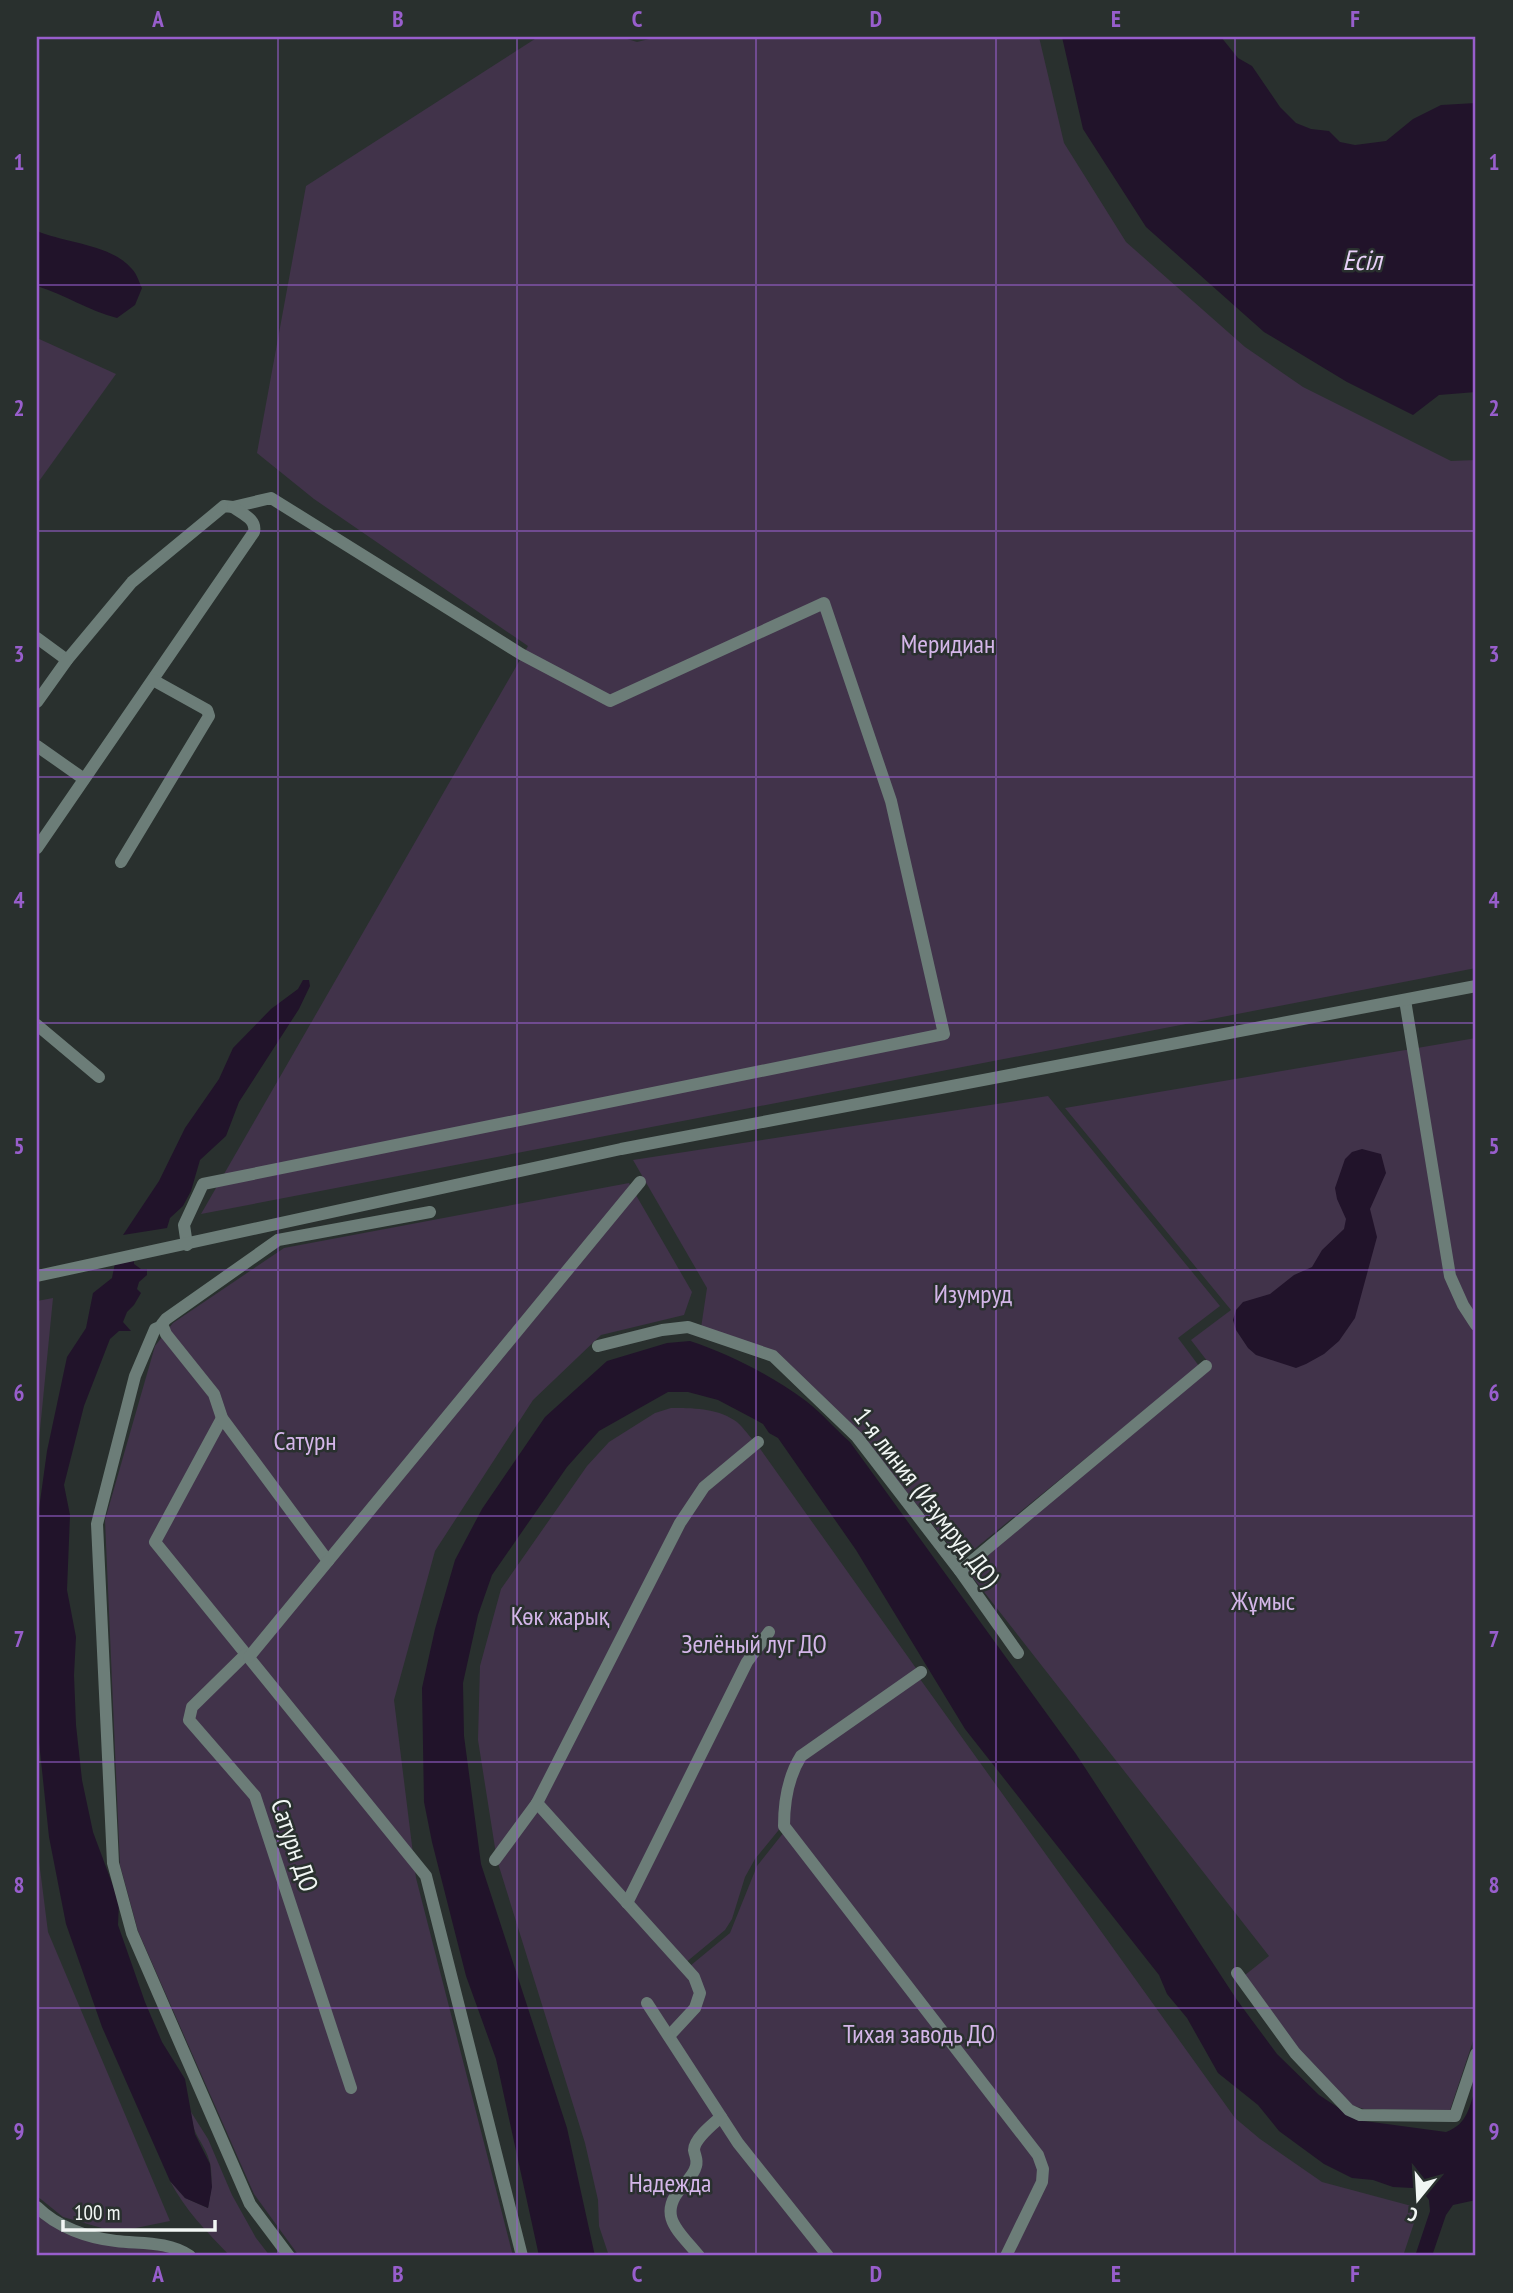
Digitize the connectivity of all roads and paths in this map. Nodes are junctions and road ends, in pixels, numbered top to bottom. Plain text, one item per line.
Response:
1 (233, 507) junction
2 (37, 638) edge
3 (67, 660) junction
4 (153, 680) junction
5 (37, 702) edge
6 (37, 746) edge
7 (84, 779) junction
8 (37, 848) edge
9 (121, 862) dead end
10 (1476, 986) edge
11 (1405, 1000) junction
12 (37, 1025) edge
13 (99, 1077) dead end
14 (640, 1182) dead end
15 (430, 1212) dead end
16 (187, 1245) junction
17 (38, 1276) edge
18 (37, 1290) edge
19 (1476, 1325) edge
20 (162, 1326) junction
21 (598, 1346) dead end
22 (1206, 1366) dead end
23 (222, 1418) junction
24 (758, 1442) dead end
25 (328, 1561) junction
26 (960, 1571) junction
27 (769, 1632) dead end
28 (1018, 1653) dead end
29 (247, 1656) junction
30 (921, 1672) dead end
31 (537, 1804) junction
32 (495, 1860) dead end
33 (627, 1903) junction
34 (1237, 1973) dead end
35 (647, 2003) dead end
36 (669, 2036) junction
37 (1476, 2054) edge
38 (351, 2088) dead end
39 (721, 2116) junction
40 (37, 2207) edge
41 (190, 2256) edge
42 (289, 2256) edge
43 (522, 2256) edge
44 (699, 2256) edge
45 (828, 2256) edge
46 (1006, 2256) edge

1 - 3 street
1 - 4 street
1 - 16 street
2 - 3 street
3 - 5 street
4 - 7 street
4 - 9 street
6 - 7 street
7 - 8 street
10 - 11 street
11 - 16 street
11 - 19 street
12 - 13 street
14 - 25 street
15 - 20 street
16 - 17 street
17 - 18 street
20 - 23 street
20 - 42 street
21 - 26 street, 1-я линия (Изумруд ДО)
22 - 26 street
23 - 25 street
23 - 29 street
24 - 31 street
25 - 29 street
26 - 28 street, 1-я линия (Изумруд ДО)
27 - 33 street
29 - 38 street, Сатурн ДО
29 - 43 street
30 - 46 street
31 - 32 street
31 - 33 street
33 - 36 street
34 - 37 street
35 - 36 street
36 - 39 street
39 - 44 street
39 - 45 street
40 - 41 street

